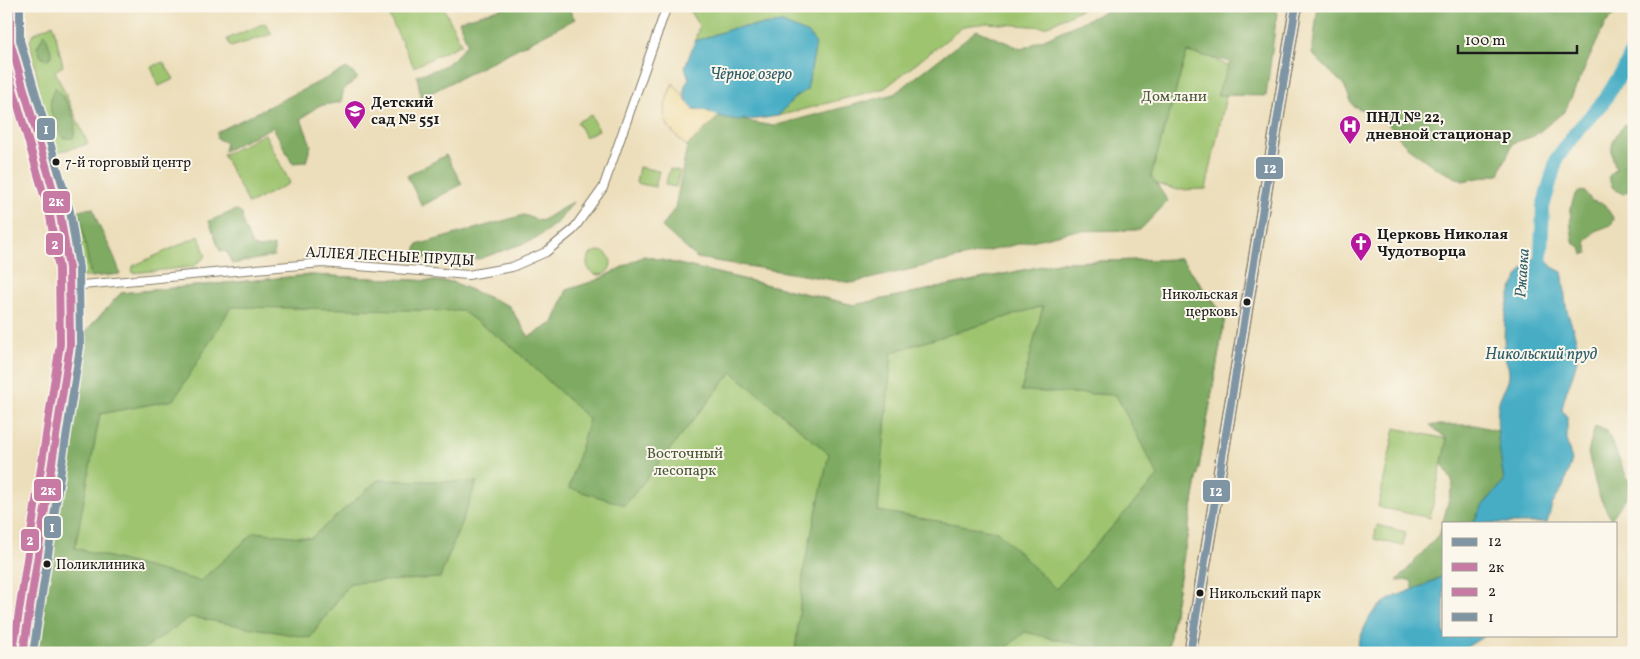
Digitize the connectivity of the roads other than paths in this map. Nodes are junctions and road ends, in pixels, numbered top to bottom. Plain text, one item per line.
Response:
1 (10, 6) edge
2 (667, 6) edge
3 (1296, 6) edge
4 (8, 31) edge
5 (71, 286) junction
6 (23, 653) edge
7 (1190, 653) edge

1 - 4 street
2 - 5 street, АЛЛЕЯ ЛЕСНЫЕ ПРУДЫ
3 - 7 street
4 - 5 street
5 - 6 street

